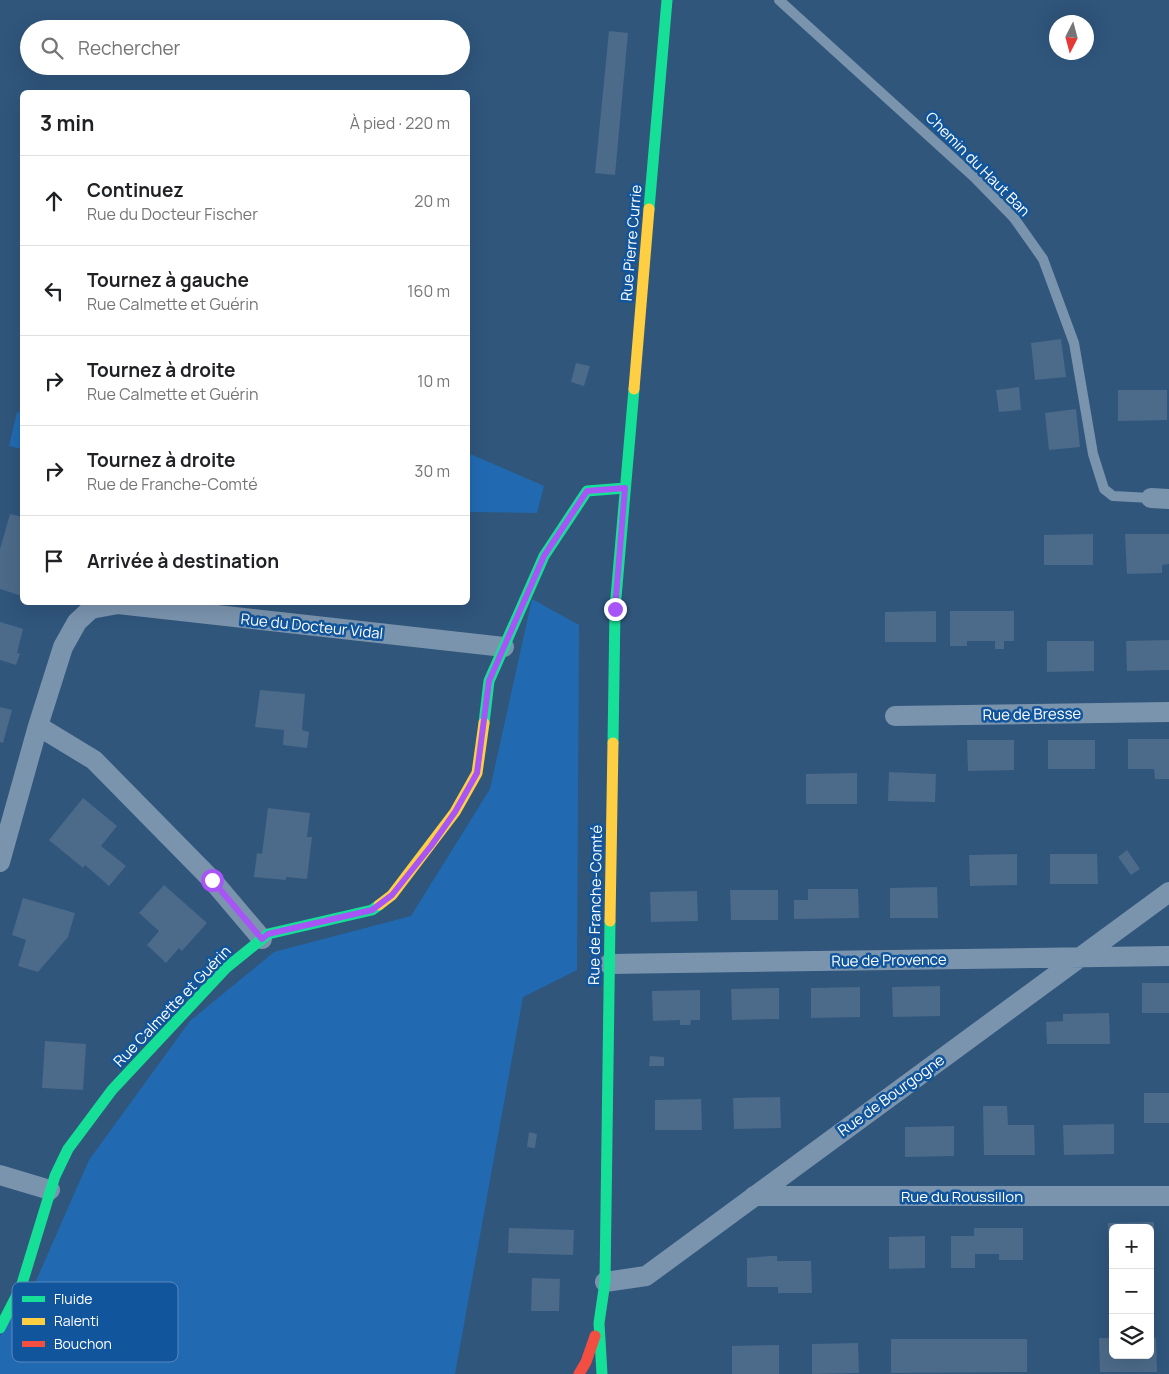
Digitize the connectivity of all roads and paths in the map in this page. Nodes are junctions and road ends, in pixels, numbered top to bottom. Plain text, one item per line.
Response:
1 (667, 0) edge
2 (782, 1) edge
3 (625, 488) junction
4 (1160, 498) edge
5 (114, 605) edge
6 (127, 605) edge
7 (504, 647) junction
8 (1169, 712) edge
9 (895, 716) dead end
10 (38, 726) junction
11 (0, 862) edge
12 (1169, 892) edge
13 (262, 939) junction
14 (1169, 956) edge
15 (1078, 957) junction
16 (609, 964) junction
17 (0, 1175) edge
18 (50, 1190) junction
19 (754, 1196) junction
20 (1169, 1196) edge
21 (22, 1282) edge
22 (605, 1282) junction
23 (12, 1305) edge
24 (599, 1323) junction
25 (0, 1328) edge
26 (579, 1374) edge
27 (602, 1374) edge

1 - 3 street, Rue Pierre Currie
2 - 4 lane, Chemin du Haut Ban
3 - 7 street, Rue Calmette et Guérin
3 - 16 street, Rue de Franche-Comté
5 - 10 street, Rue du Docteur Vidal
6 - 7 street, Rue du Docteur Vidal
7 - 13 street, Rue Calmette et Guérin
8 - 9 street, Rue de Bresse
10 - 11 street, Rue du Docteur Vidal
10 - 13 street
12 - 15 street, Rue de Bourgogne
13 - 18 street, Rue Calmette et Guérin
14 - 15 street, Rue de Provence
15 - 16 street, Rue de Provence
15 - 19 street, Rue de Bourgogne
16 - 22 street, Rue de Franche-Comté
17 - 18 street
18 - 21 street, Rue Calmette et Guérin
19 - 20 street, Rue du Roussillon
19 - 22 street, Rue de Bourgogne
22 - 24 street, Rue de Franche-Comté
23 - 25 street, Rue Calmette et Guérin
24 - 26 street, Rue de Franche-Comté
24 - 27 street, Rue de Franche-Comté

